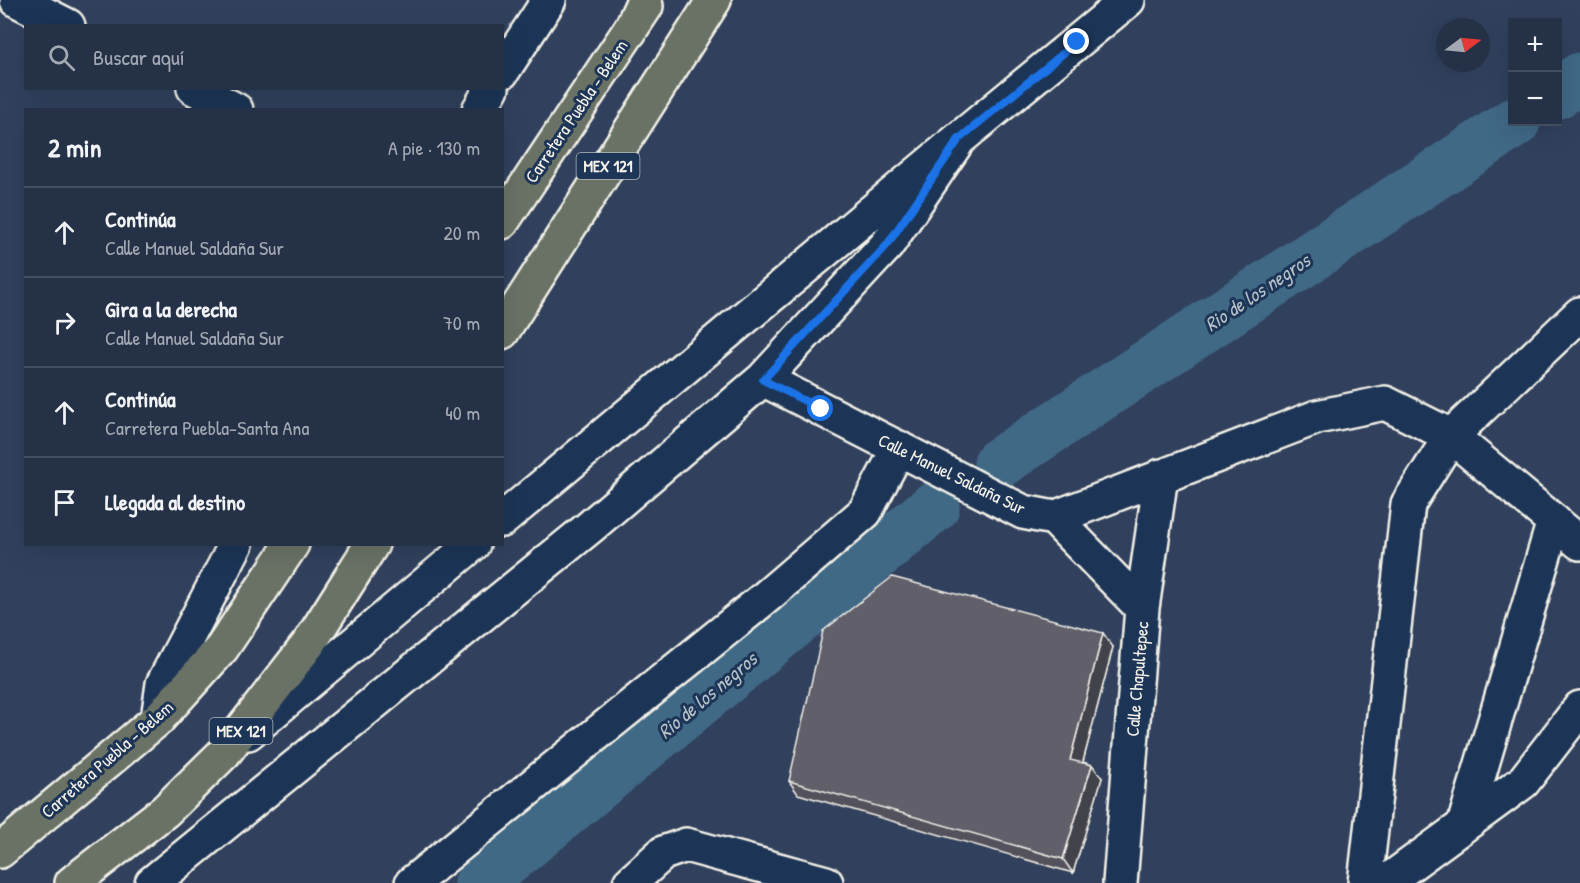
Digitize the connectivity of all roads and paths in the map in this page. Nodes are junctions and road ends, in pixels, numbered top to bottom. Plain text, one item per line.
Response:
1 (17, 0) edge
2 (549, 0) edge
3 (644, 0) edge
4 (650, 0) edge
5 (714, 0) edge
6 (1128, 0) edge
7 (64, 24) edge
8 (630, 31) junction
9 (504, 69) edge
10 (198, 90) edge
11 (491, 90) edge
12 (232, 108) edge
13 (480, 108) edge
14 (959, 139) junction
15 (504, 219) edge
16 (1580, 314) edge
17 (504, 329) edge
18 (763, 380) junction
19 (1451, 436) junction
20 (899, 448) junction
21 (1161, 476) junction
22 (504, 518) edge
23 (1054, 518) junction
24 (1554, 521) junction
25 (1580, 543) edge
26 (235, 546) edge
27 (291, 546) edge
28 (371, 546) edge
29 (471, 546) edge
30 (1142, 608) junction
31 (1580, 708) edge
32 (158, 719) junction
33 (224, 753) junction
34 (1464, 825) junction
35 (0, 851) edge
36 (72, 883) edge
37 (152, 883) edge
38 (412, 883) edge
39 (630, 883) edge
40 (826, 883) edge
41 (1120, 883) edge
42 (1365, 883) edge
43 (1385, 883) edge

1 - 7 street
2 - 9 street
3 - 8 main road
4 - 8 main road, Carretera Puebla - Belem / MEX 121
5 - 17 main road, MEX 121
6 - 14 street
8 - 15 main road, Carretera Puebla - Belem / MEX 121
10 - 12 street
11 - 13 street
14 - 18 street
14 - 22 street
16 - 19 street
18 - 20 street, Calle Manuel Saldaña Sur
18 - 37 street
19 - 21 street
19 - 24 street
19 - 42 street
20 - 23 street, Calle Manuel Saldaña Sur
20 - 38 street
21 - 23 street
21 - 30 street, Calle Chapultepec
23 - 30 street
24 - 25 street
24 - 34 street
26 - 32 street
27 - 32 main road, Carretera Puebla - Belem
28 - 33 main road, MEX 121
29 - 33 street
30 - 41 street, Calle Chapultepec
31 - 34 street
32 - 35 main road, Carretera Puebla - Belem
33 - 36 main road, MEX 121
34 - 43 street
39 - 40 street

